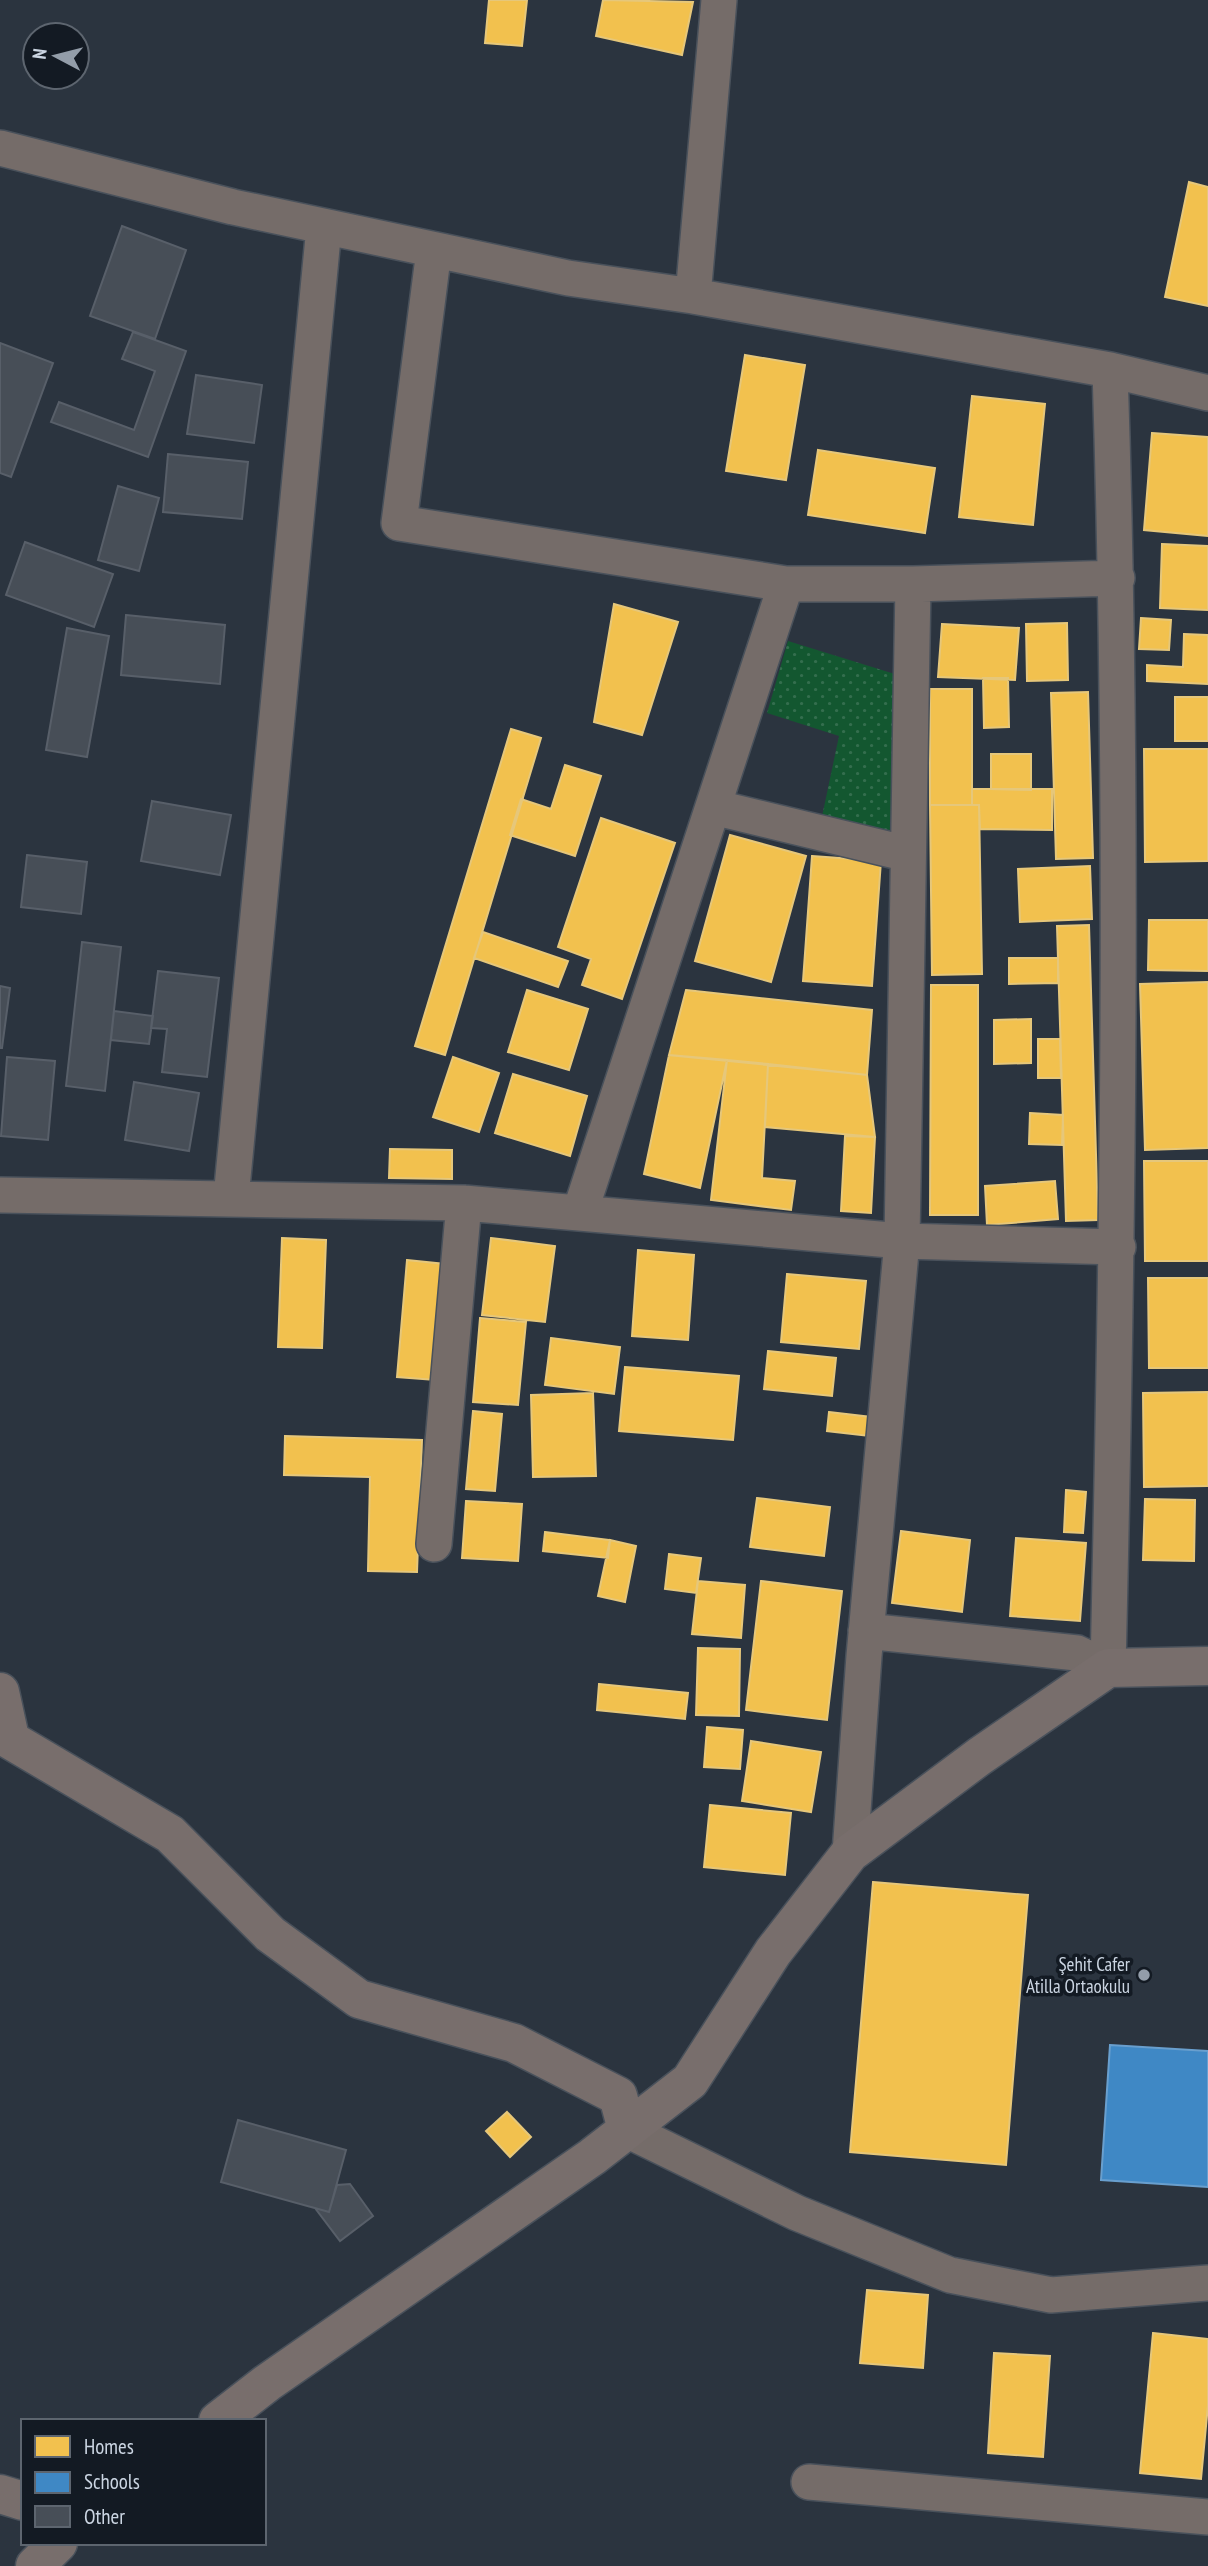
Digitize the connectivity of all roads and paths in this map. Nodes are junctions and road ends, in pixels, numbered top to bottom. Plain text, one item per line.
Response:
1 (719, 0) edge
2 (0, 148) edge
3 (324, 228) junction
4 (434, 250) junction
5 (693, 296) junction
6 (1110, 370) junction
7 (1208, 393) edge
8 (1117, 578) junction
9 (786, 584) junction
10 (913, 584) junction
11 (713, 807) junction
12 (908, 855) junction
13 (0, 1195) edge
14 (231, 1198) junction
15 (464, 1203) junction
16 (580, 1212) junction
17 (902, 1241) junction
18 (1118, 1247) junction
19 (434, 1544) dead end
20 (866, 1631) junction
21 (1208, 1666) edge
22 (1108, 1668) junction
23 (0, 1692) edge
24 (5, 1736) edge
25 (850, 1853) junction
26 (627, 2130) junction
27 (1208, 2283) edge
28 (221, 2419) edge
29 (809, 2482) dead end
30 (0, 2494) edge
31 (21, 2500) edge
32 (1208, 2517) edge
33 (56, 2545) edge
34 (35, 2566) edge

1 - 5 street
2 - 3 street
3 - 4 street
3 - 14 street
4 - 5 street
4 - 9 street
5 - 6 street
6 - 7 street
6 - 8 street
8 - 10 street
8 - 18 street
9 - 10 street
9 - 11 street
10 - 12 street
11 - 12 street
11 - 16 street
12 - 17 street
13 - 14 street
14 - 15 street
15 - 16 street
15 - 19 street
16 - 17 street
17 - 18 street
17 - 20 street
18 - 22 street
20 - 22 street
20 - 25 street
21 - 22 street
22 - 25 street
23 - 24 street
24 - 26 street
25 - 26 street
26 - 27 street
26 - 28 street
29 - 32 street
30 - 31 street
33 - 34 street

